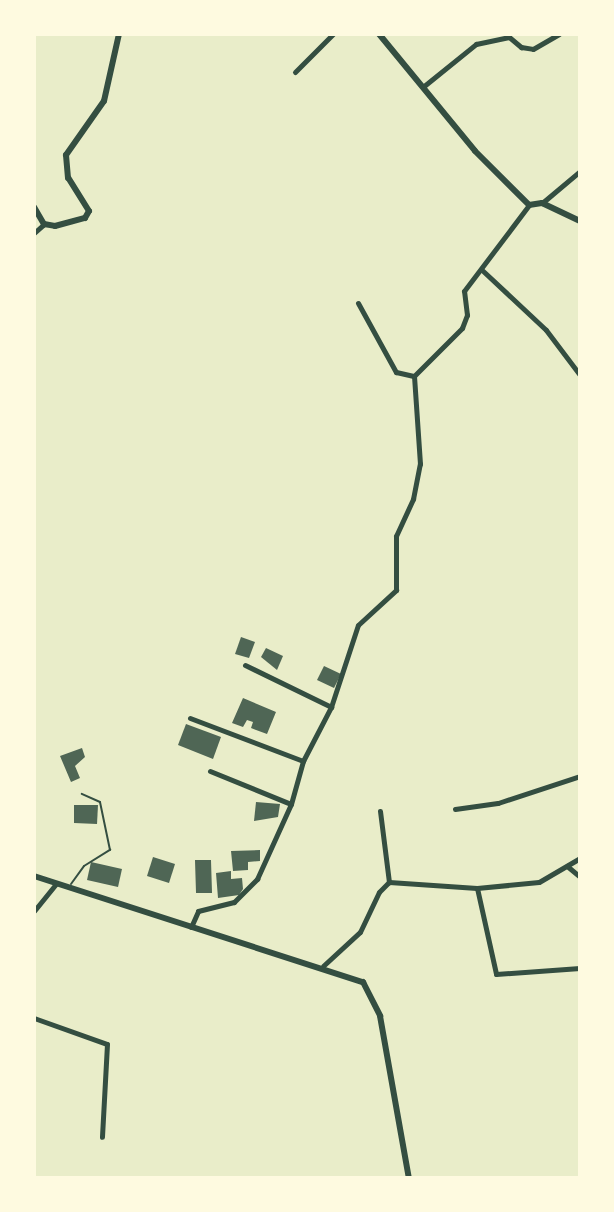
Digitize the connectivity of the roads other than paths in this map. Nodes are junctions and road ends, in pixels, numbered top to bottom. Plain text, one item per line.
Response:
1 (119, 34) edge
2 (333, 34) edge
3 (379, 34) edge
4 (559, 34) edge
5 (295, 72) dead end
6 (424, 86) junction
7 (580, 171) edge
8 (542, 203) junction
9 (529, 205) junction
10 (34, 207) edge
11 (580, 221) edge
12 (44, 224) junction
13 (34, 233) edge
14 (482, 271) junction
15 (358, 303) dead end
16 (580, 375) edge
17 (414, 376) junction
18 (245, 665) dead end
19 (331, 707) junction
20 (190, 718) dead end
21 (303, 761) junction
22 (210, 771) dead end
23 (580, 776) edge
24 (82, 794) dead end
25 (291, 804) junction
26 (455, 809) dead end
27 (380, 811) dead end
28 (580, 858) edge
29 (567, 866) junction
30 (34, 876) edge
31 (580, 877) edge
32 (389, 882) junction
33 (56, 884) junction
34 (68, 888) junction
35 (477, 888) junction
36 (34, 911) edge
37 (191, 927) junction
38 (323, 966) junction
39 (580, 968) edge
40 (34, 1018) edge
41 (102, 1137) dead end
42 (409, 1178) edge

1 - 12 street
2 - 5 street
3 - 6 street
4 - 6 street
6 - 9 street
7 - 8 street
8 - 9 street
8 - 11 street
9 - 14 street
10 - 12 street
12 - 13 street
14 - 16 street
14 - 17 street
15 - 17 street
17 - 19 street
18 - 19 street
19 - 21 street
20 - 21 street
21 - 25 street
22 - 25 street
23 - 26 street
24 - 34 lane
25 - 37 street
27 - 32 street
28 - 29 street
29 - 31 street
29 - 35 street
30 - 33 street
32 - 35 street
32 - 38 street
33 - 34 street
33 - 36 street
34 - 37 street
35 - 39 street
37 - 38 street
38 - 42 street
40 - 41 street

